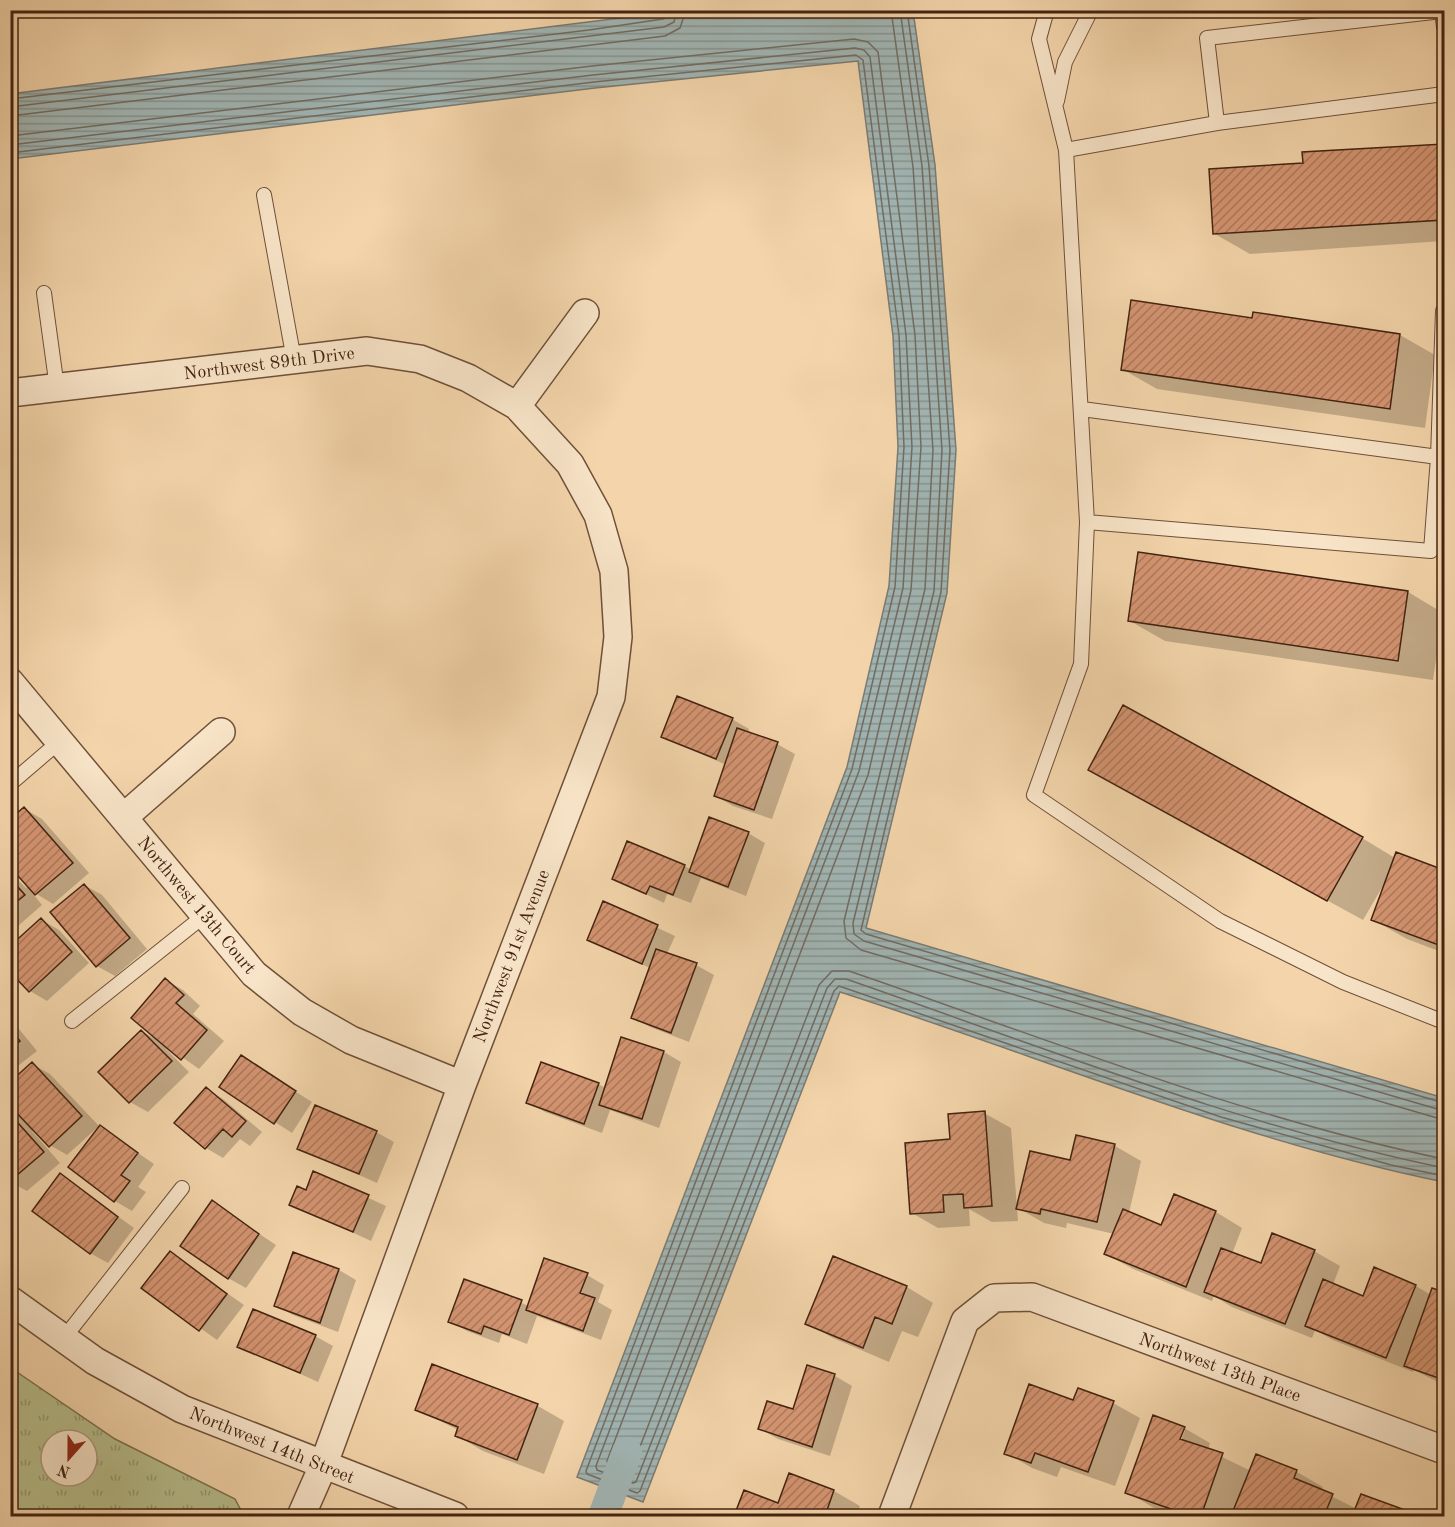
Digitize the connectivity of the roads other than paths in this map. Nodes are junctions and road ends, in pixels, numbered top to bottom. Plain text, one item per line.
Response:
1 (1047, 10) edge
2 (1091, 10) edge
3 (1444, 27) edge
4 (1444, 94) edge
5 (1056, 106) junction
6 (1217, 123) junction
7 (1066, 150) junction
8 (264, 195) dead end
9 (44, 292) dead end
10 (1443, 312) dead end
11 (585, 313) dead end
12 (294, 360) junction
13 (57, 388) junction
14 (10, 393) edge
15 (517, 406) junction
16 (1082, 409) junction
17 (1438, 457) junction
18 (1087, 522) junction
19 (10, 682) edge
20 (221, 732) dead end
21 (60, 741) junction
22 (10, 784) edge
23 (124, 817) junction
24 (205, 915) junction
25 (72, 1021) dead end
26 (1444, 1022) edge
27 (462, 1085) junction
28 (182, 1188) dead end
29 (10, 1300) edge
30 (64, 1338) junction
31 (1444, 1450) edge
32 (323, 1466) junction
33 (301, 1516) edge
34 (455, 1516) edge
35 (891, 1516) edge

1 - 5 lane
2 - 5 lane
3 - 6 lane
4 - 6 lane
5 - 7 lane
6 - 7 lane
7 - 16 lane
8 - 12 lane
9 - 13 lane
10 - 17 lane
11 - 15 street
12 - 13 street, Northwest 89th Drive
12 - 15 street, Northwest 89th Drive
13 - 14 street, Northwest 89th Drive
15 - 27 street, Northwest 91st Avenue
16 - 17 lane
16 - 18 lane
17 - 18 lane
18 - 26 lane
19 - 21 street, Northwest 13th Court
20 - 23 street
21 - 22 lane
21 - 23 street, Northwest 13th Court
23 - 24 street, Northwest 13th Court
24 - 25 lane
24 - 27 street, Northwest 13th Court
27 - 32 street, Northwest 91st Avenue
28 - 30 lane
29 - 30 street, Northwest 14th Street
30 - 32 street, Northwest 14th Street
31 - 35 street, Northwest 13th Place
32 - 33 street, Northwest 91st Avenue
32 - 34 street, Northwest 14th Street

